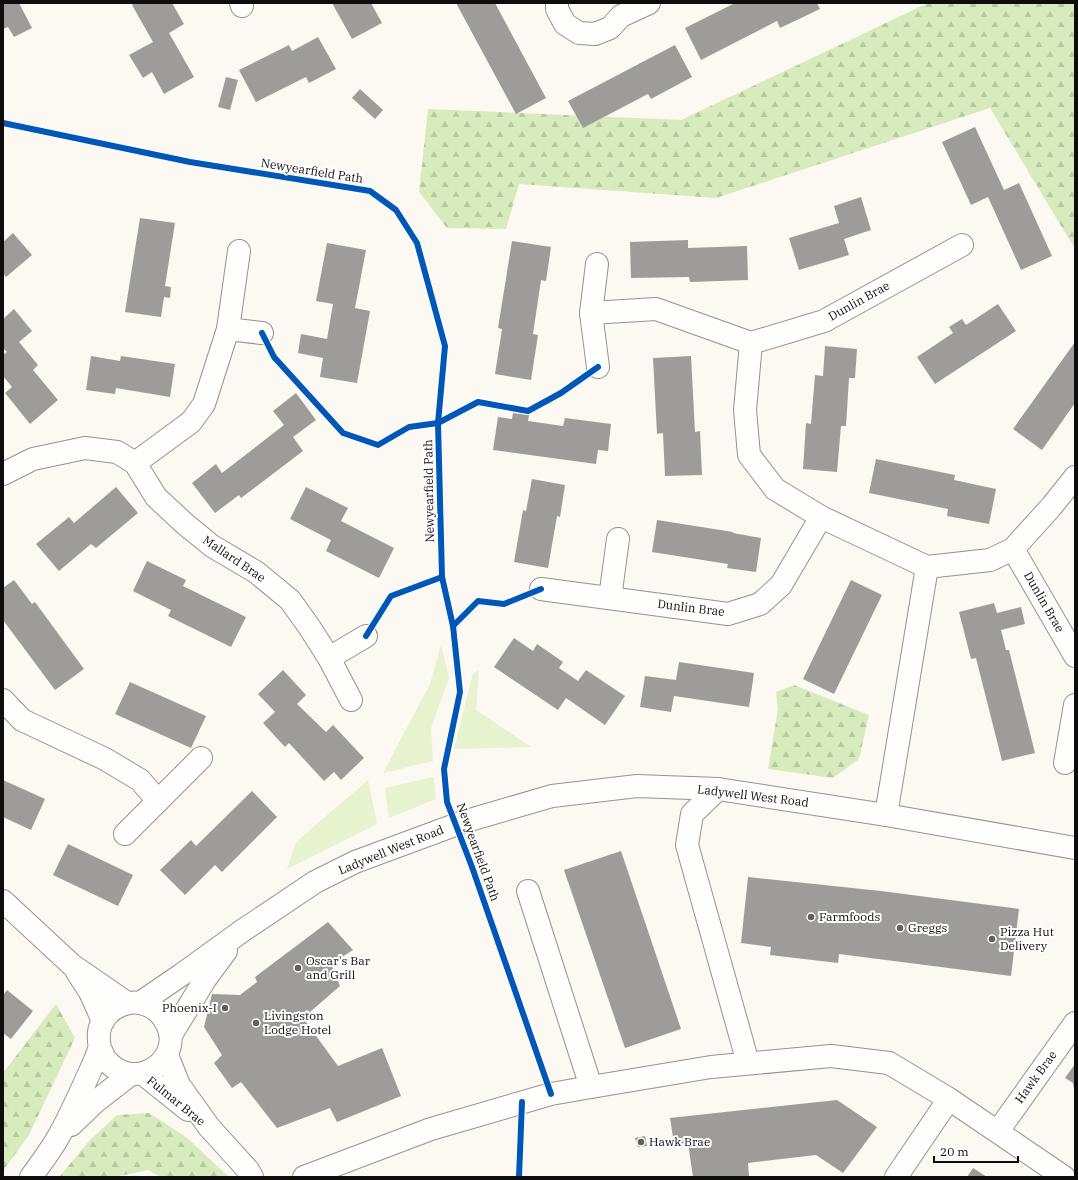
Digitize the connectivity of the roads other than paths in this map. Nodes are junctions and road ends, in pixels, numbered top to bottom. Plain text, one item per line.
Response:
1 (557, 3) edge
2 (649, 3) edge
3 (622, 9) edge
4 (962, 245) dead end
5 (239, 251) dead end
6 (597, 264) dead end
7 (591, 313) junction
8 (228, 329) junction
9 (262, 333) dead end
10 (751, 343) junction
11 (598, 366) dead end
12 (135, 463) junction
13 (3, 474) edge
14 (1075, 477) edge
15 (821, 517) junction
16 (618, 540) dead end
17 (1013, 549) junction
18 (927, 567) junction
19 (541, 589) dead end
20 (610, 598) junction
21 (366, 636) dead end
22 (1075, 656) edge
23 (329, 658) junction
24 (3, 700) edge
25 (351, 700) dead end
26 (1075, 705) edge
27 (201, 758) dead end
28 (1065, 763) dead end
29 (718, 789) junction
30 (158, 801) junction
31 (886, 815) junction
32 (125, 834) dead end
33 (1075, 848) edge
34 (528, 891) dead end
35 (3, 900) edge
36 (242, 931) junction
37 (72, 965) junction
38 (134, 1003) junction
39 (103, 1022) junction
40 (1075, 1023) edge
41 (169, 1045) junction
42 (100, 1048) junction
43 (748, 1064) junction
44 (137, 1074) junction
45 (591, 1087) junction
46 (949, 1099) junction
47 (209, 1128) junction
48 (998, 1131) junction
49 (60, 1135) junction
50 (31, 1177) edge
51 (252, 1177) edge
52 (304, 1177) edge
53 (896, 1177) edge
54 (1064, 1177) edge

1 - 3 street
2 - 3 street
4 - 10 street, Dunlin Brae
5 - 8 street
6 - 7 street
7 - 10 street
7 - 11 street
8 - 9 street
8 - 12 street
10 - 15 street
12 - 13 street, Mallard Brae
12 - 23 street, Mallard Brae
14 - 17 street
15 - 18 street
15 - 20 street, Dunlin Brae
16 - 20 street
17 - 18 street
17 - 22 street, Dunlin Brae
18 - 31 street
19 - 20 street, Dunlin Brae
21 - 23 street
23 - 25 street, Mallard Brae
24 - 30 street
26 - 28 street
27 - 30 street
29 - 31 street, Ladywell West Road
29 - 36 street, Ladywell West Road
29 - 43 street
30 - 32 street
31 - 33 street, Ladywell West Road
34 - 45 street
35 - 37 street
36 - 38 street, Ladywell West Road
36 - 41 street, Ladywell West Road
37 - 38 street
37 - 39 street
38 - 39 street, Ladywell West Road
38 - 41 street
39 - 42 street, Ladywell West Road
40 - 48 street, Hawk Brae
41 - 44 street, Ladywell West Road
41 - 47 street, Fulmar Brae
42 - 44 street
42 - 49 street, Ladywell West Road
43 - 45 street
43 - 46 street
44 - 47 street, Fulmar Brae
44 - 49 street, Ladywell West Road
45 - 52 street
46 - 48 street
46 - 53 street
47 - 51 street, Fulmar Brae
48 - 54 street
49 - 50 street, Ladywell West Road

